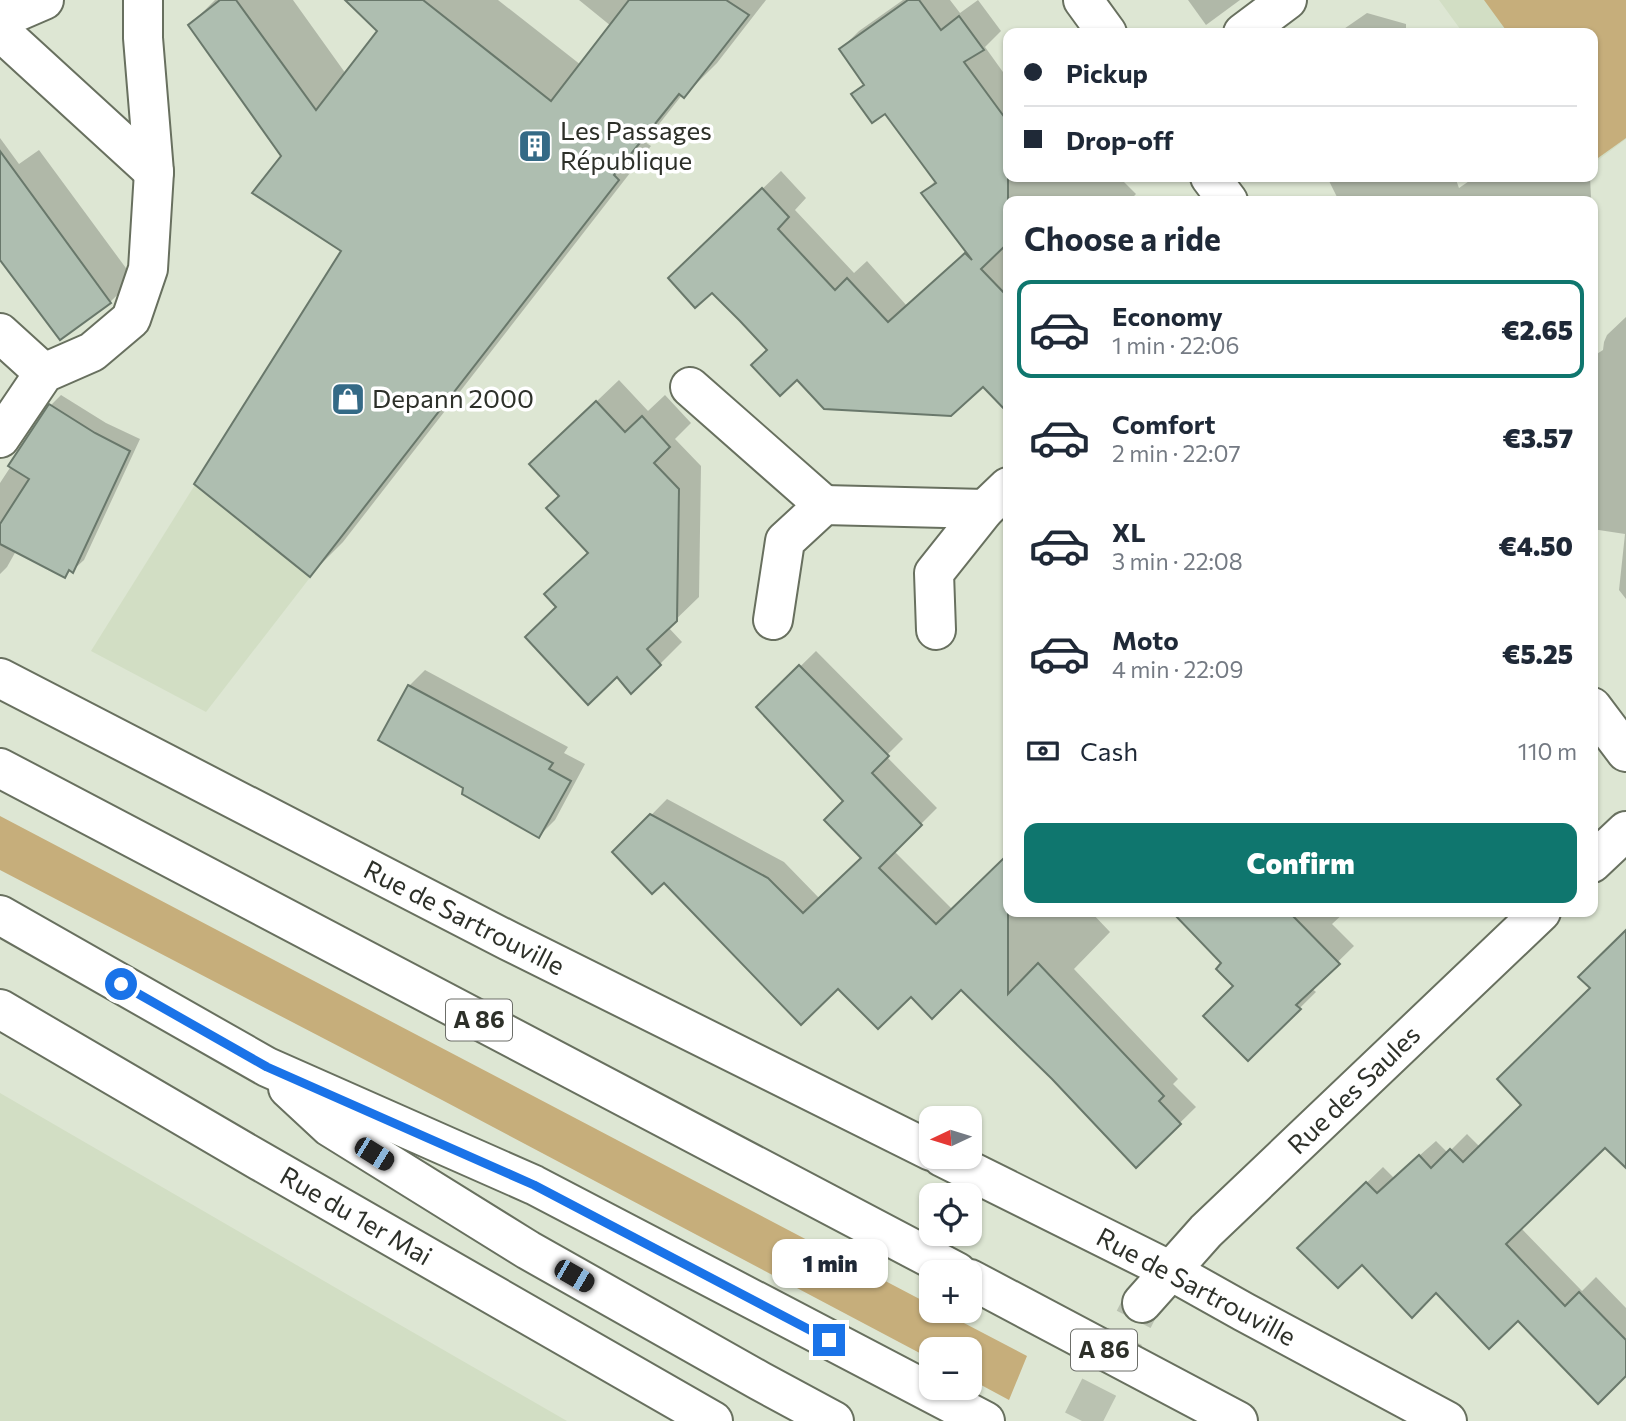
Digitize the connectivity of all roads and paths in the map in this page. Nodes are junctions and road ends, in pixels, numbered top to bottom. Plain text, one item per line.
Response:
1 (44, 0) edge
2 (142, 0) edge
3 (1083, 0) edge
4 (1287, 0) edge
5 (0, 19) edge
6 (1103, 28) edge
7 (1250, 28) edge
8 (0, 30) edge
9 (154, 172) junction
10 (0, 333) edge
11 (44, 373) junction
12 (690, 387) dead end
13 (0, 438) edge
14 (997, 498) edge
15 (824, 505) junction
16 (773, 620) dead end
17 (936, 630) dead end
18 (0, 678) edge
19 (1598, 715) edge
20 (1626, 752) edge
21 (0, 768) edge
22 (1626, 831) edge
23 (1598, 857) edge
24 (0, 915) edge
25 (1536, 917) edge
26 (0, 1009) edge
27 (267, 1067) junction
28 (919, 1145) edge
29 (966, 1169) edge
30 (934, 1260) edge
31 (1169, 1270) junction
32 (982, 1285) edge
33 (1142, 1303) tunnel mouth
34 (713, 1421) edge
35 (834, 1421) edge
36 (985, 1421) edge
37 (1238, 1421) edge
38 (1447, 1421) edge

1 - 5 main road
2 - 9 main road
3 - 6 main road
4 - 7 main road
8 - 9 main road
9 - 11 main road
10 - 11 main road
11 - 13 main road
12 - 15 main road
14 - 15 main road
14 - 17 main road
15 - 16 main road
18 - 28 main road, Rue de Sartrouville
19 - 20 main road
21 - 30 main road, A 86
22 - 23 main road
24 - 27 main road
25 - 31 main road, Rue des Saules
26 - 34 main road, Rue du 1er Mai
27 - 35 main road
27 - 36 main road
29 - 31 main road, Rue de Sartrouville
31 - 33 main road, Rue des Saules
31 - 38 main road, Rue de Sartrouville
32 - 37 main road, A 86

